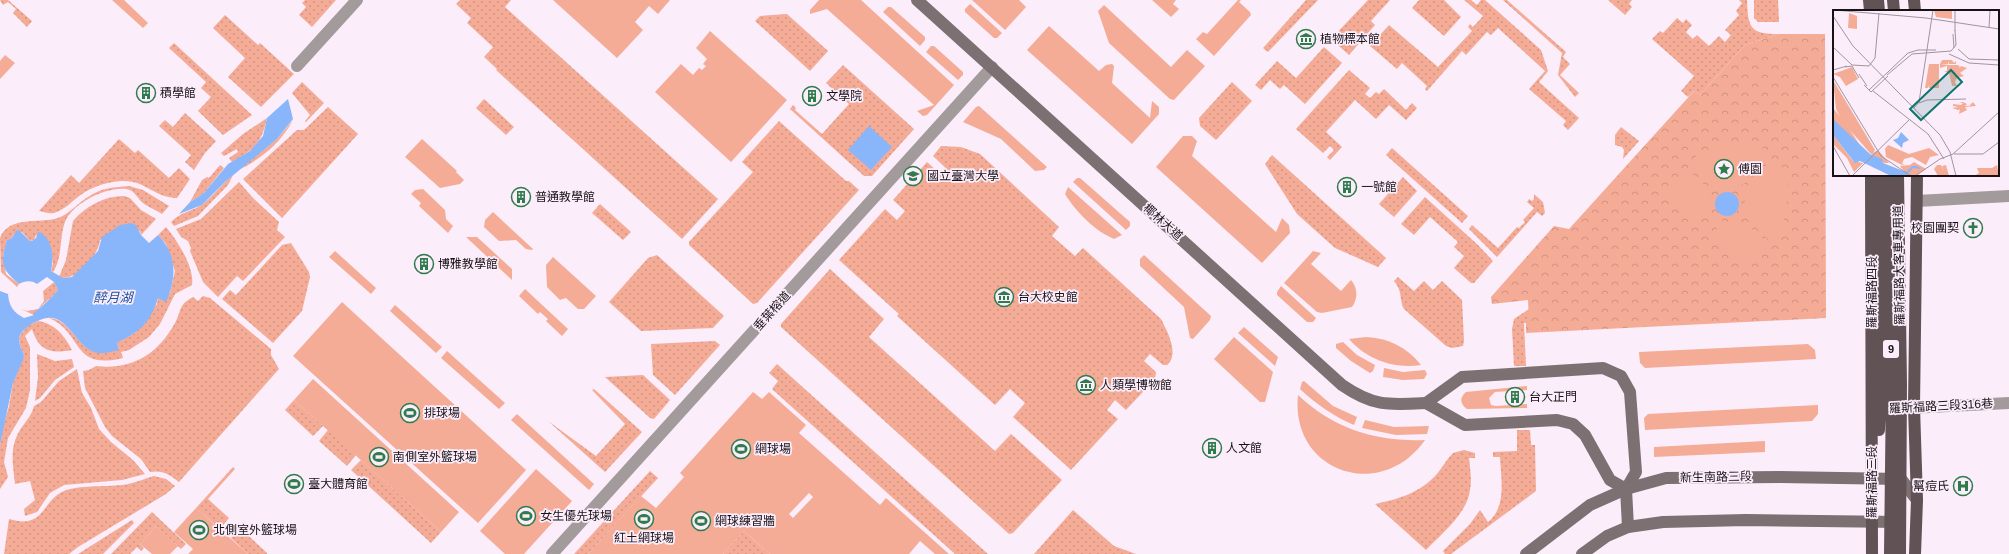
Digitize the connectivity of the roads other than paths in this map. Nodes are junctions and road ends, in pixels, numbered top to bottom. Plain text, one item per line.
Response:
1 (357, 0) edge
2 (917, 0) edge
3 (1878, 0) edge
4 (1893, 0) edge
5 (1914, 0) edge
6 (1879, 10) edge
7 (1894, 10) edge
8 (1915, 10) edge
9 (297, 66) dead end
10 (992, 67) junction
11 (1871, 176) edge
12 (1880, 176) edge
13 (1889, 176) edge
14 (1898, 176) edge
15 (1917, 176) edge
16 (2009, 196) edge
17 (1917, 201) junction
18 (1426, 403) junction
19 (2009, 404) edge
20 (1892, 408) junction
21 (1872, 479) junction
22 (1896, 480) junction
23 (1626, 488) junction
24 (1917, 500) junction
25 (1872, 521) junction
26 (1895, 522) junction
27 (1628, 527) junction
28 (552, 554) edge
29 (1526, 554) edge
30 (1582, 554) edge
31 (1872, 554) edge
32 (1890, 554) edge
33 (1900, 554) edge
34 (1915, 554) edge

1 - 9 street
2 - 10 street, 椰林大道
3 - 6 main road
4 - 7 main road
5 - 8 main road
10 - 18 street, 椰林大道
10 - 28 street, 垂葉榕道
11 - 20 main road, 羅斯福路四段 / 9
12 - 20 main road, 羅斯福路大客車專用道 / 9
13 - 20 main road, 羅斯福路大客車專用道 / 9
14 - 20 main road, 羅斯福路大客車專用道 / 9
15 - 17 main road, 9
16 - 17 street
17 - 20 main road, 9
18 - 23 street
18 - 23 street
19 - 20 street, 羅斯福路三段316巷
20 - 21 main road, 羅斯福路大客車專用道 / 9
20 - 22 main road, 羅斯福路大客車專用道 / 9
20 - 24 main road, 9
21 - 22 street, 新生南路三段
21 - 23 street, 新生南路三段
21 - 25 main road, 羅斯福路三段 / 9
21 - 26 main road
22 - 24 street
22 - 26 main road, 羅斯福路大客車專用道 / 9
23 - 27 street
23 - 29 street, 新生南路三段
24 - 26 main road
24 - 34 main road, 9
25 - 26 street
25 - 27 street
25 - 31 main road, 羅斯福路三段 / 9
26 - 32 main road, 9
26 - 33 main road, 9
27 - 30 street

